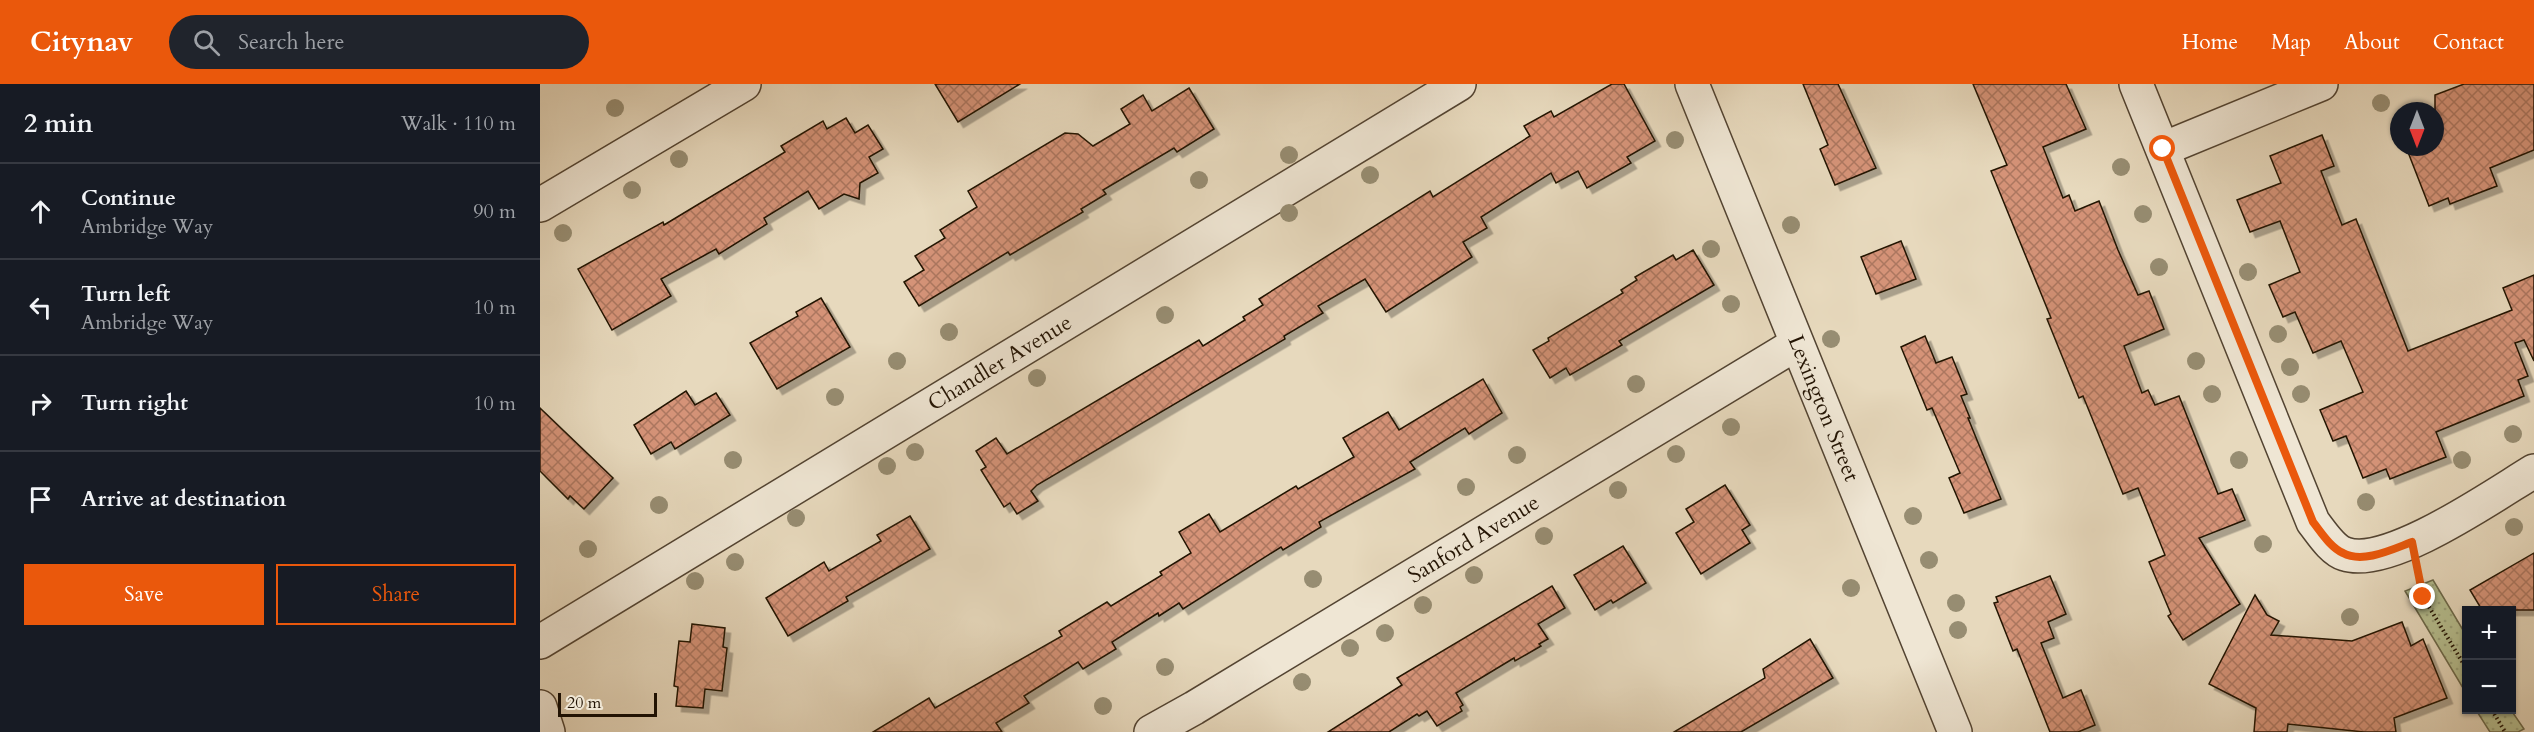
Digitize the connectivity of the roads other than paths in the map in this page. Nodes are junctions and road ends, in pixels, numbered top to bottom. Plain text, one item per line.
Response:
1 (744, 84) edge
2 (1459, 84) edge
3 (1692, 84) edge
4 (2136, 84) edge
5 (2321, 84) edge
6 (2163, 149) junction
7 (540, 205) edge
8 (1796, 344) junction
9 (2534, 471) edge
10 (540, 642) edge
11 (540, 707) edge
12 (1945, 728) edge
13 (548, 732) edge
14 (1151, 732) edge

1 - 7 street
2 - 10 street, Chandler Avenue
3 - 8 street, Lexington Street
4 - 6 street
5 - 6 street
6 - 9 street
8 - 12 street, Lexington Street
8 - 14 street, Sanford Avenue
11 - 13 street

